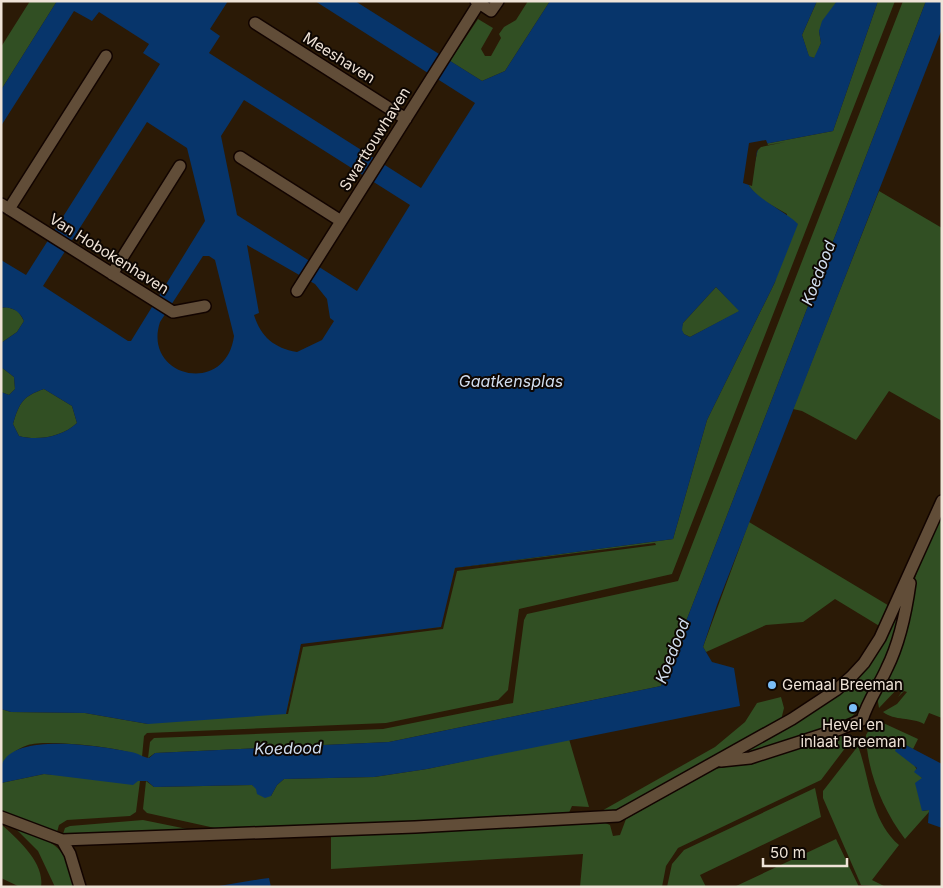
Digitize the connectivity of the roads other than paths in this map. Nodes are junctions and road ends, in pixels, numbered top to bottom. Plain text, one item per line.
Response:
1 (498, 1) edge
2 (478, 2) edge
3 (256, 23) dead end
4 (106, 56) dead end
5 (406, 119) junction
6 (240, 157) dead end
7 (180, 166) dead end
8 (5, 206) edge
9 (341, 221) junction
10 (112, 274) junction
11 (297, 291) dead end
12 (205, 306) dead end
13 (942, 501) edge
14 (911, 571) junction
15 (718, 762) junction
16 (1, 817) edge
17 (62, 840) junction
18 (80, 887) edge

1 - 2 street
2 - 5 street, Swarttouwhaven
3 - 5 street, Meeshaven
4 - 8 street
5 - 9 street, Swarttouwhaven
6 - 9 street
7 - 10 street
8 - 10 street, Van Hobokenhaven
9 - 11 street, Swarttouwhaven
10 - 12 street, Van Hobokenhaven
13 - 14 street
14 - 15 street
14 - 15 street
15 - 17 street
16 - 17 street
17 - 18 street

